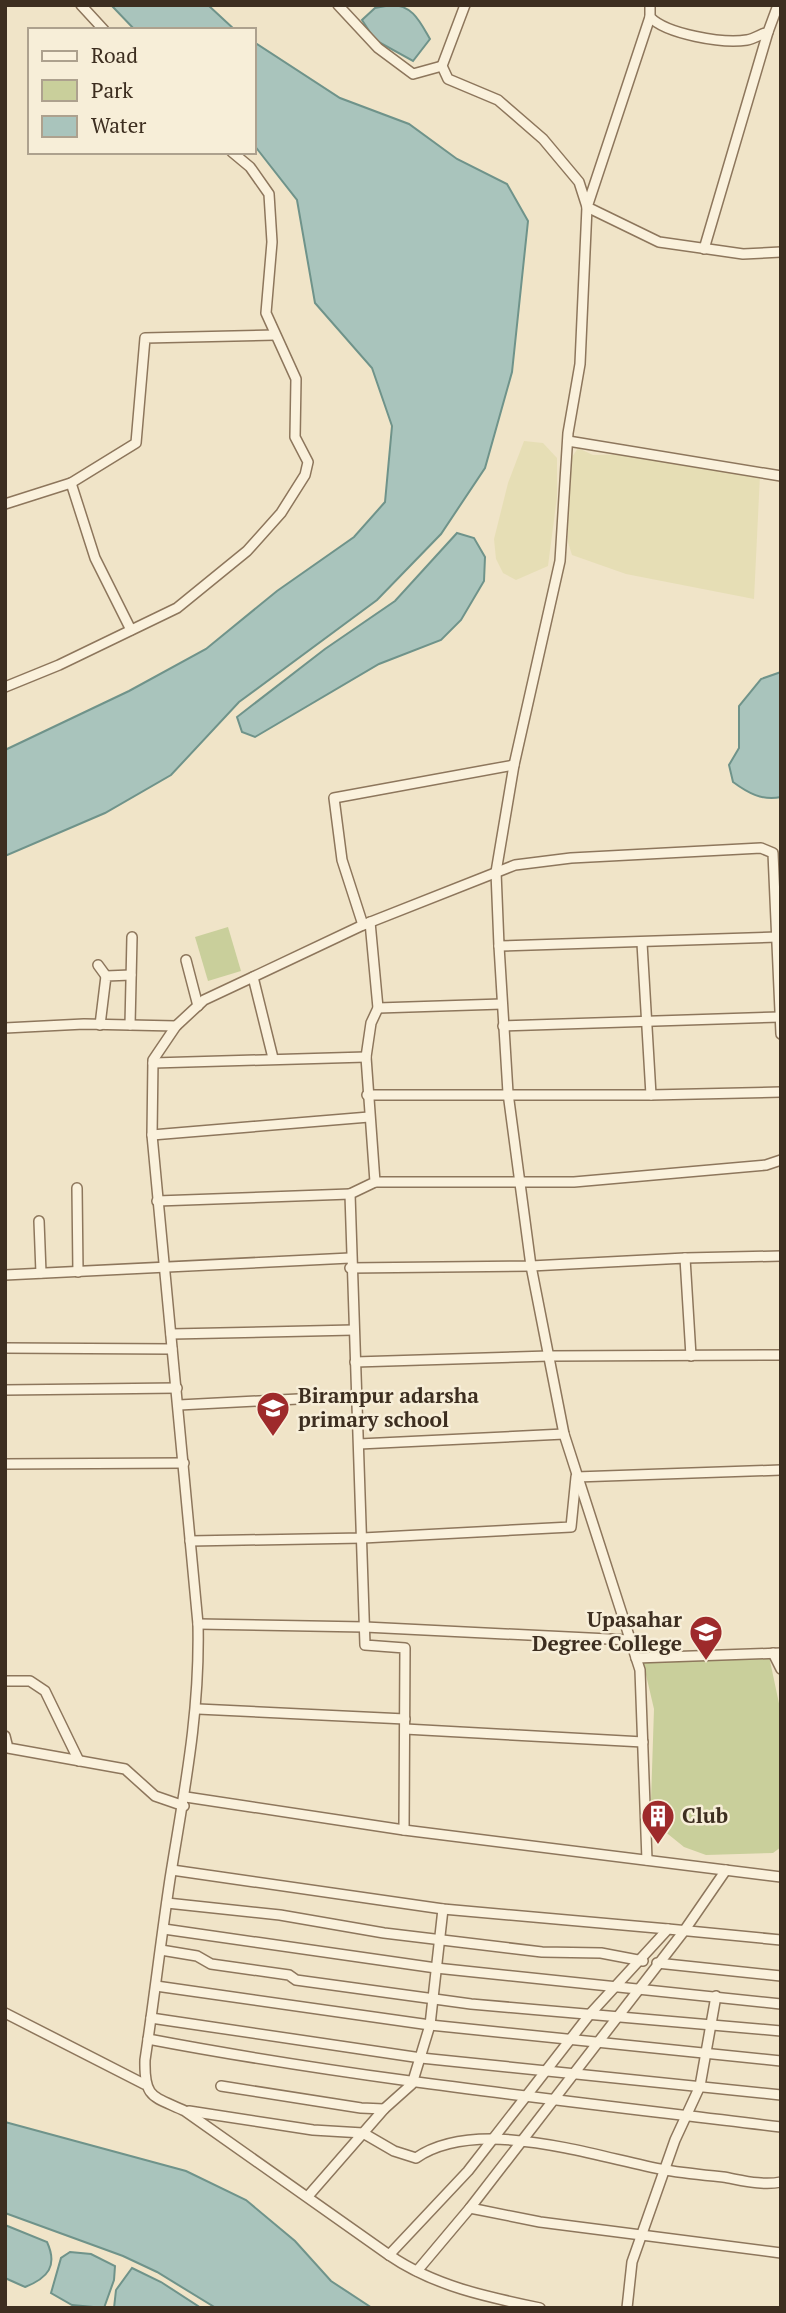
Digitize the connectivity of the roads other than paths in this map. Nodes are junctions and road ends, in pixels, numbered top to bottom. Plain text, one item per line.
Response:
1 (81, 5) edge
2 (338, 5) edge
3 (465, 5) edge
4 (650, 5) edge
5 (778, 5) edge
6 (650, 17) junction
7 (102, 28) edge
8 (768, 32) junction
9 (442, 66) junction
10 (234, 154) edge
11 (587, 207) junction
12 (704, 249) junction
13 (781, 252) edge
14 (275, 335) junction
15 (568, 441) junction
16 (781, 476) edge
17 (71, 483) junction
18 (5, 503) edge
19 (131, 630) junction
20 (5, 687) edge
21 (514, 765) junction
22 (496, 872) junction
23 (366, 924) junction
24 (132, 937) dead end
25 (777, 937) junction
26 (642, 943) junction
27 (499, 946) junction
28 (186, 960) dead end
29 (98, 965) dead end
30 (779, 967) edge
31 (131, 975) junction
32 (106, 976) junction
33 (253, 976) junction
34 (502, 1004) junction
35 (198, 1006) junction
36 (378, 1008) junction
37 (780, 1017) edge
38 (647, 1020) junction
39 (100, 1025) junction
40 (130, 1025) junction
41 (176, 1026) junction
42 (503, 1026) junction
43 (5, 1028) edge
44 (781, 1034) edge
45 (366, 1057) junction
46 (273, 1058) junction
47 (153, 1063) junction
48 (781, 1092) edge
49 (508, 1093) junction
50 (366, 1095) junction
51 (651, 1096) junction
52 (369, 1116) junction
53 (152, 1135) junction
54 (781, 1160) edge
55 (518, 1180) junction
56 (374, 1182) junction
57 (77, 1188) dead end
58 (350, 1194) junction
59 (158, 1201) junction
60 (39, 1221) dead end
61 (781, 1256) edge
62 (685, 1258) junction
63 (350, 1263) junction
64 (531, 1266) junction
65 (163, 1269) junction
66 (78, 1272) junction
67 (41, 1273) junction
68 (5, 1275) edge
69 (354, 1330) junction
70 (171, 1334) junction
71 (5, 1348) edge
72 (172, 1349) junction
73 (781, 1355) edge
74 (549, 1356) junction
75 (691, 1356) junction
76 (355, 1362) junction
77 (177, 1388) junction
78 (5, 1390) edge
79 (357, 1396) junction
80 (178, 1405) junction
81 (565, 1434) junction
82 (359, 1444) junction
83 (184, 1463) junction
84 (5, 1464) edge
85 (781, 1471) edge
86 (576, 1477) junction
87 (363, 1538) junction
88 (190, 1541) junction
89 (198, 1624) junction
90 (365, 1627) junction
91 (629, 1640) junction
92 (777, 1653) edge
93 (636, 1658) junction
94 (781, 1669) edge
95 (5, 1681) edge
96 (198, 1709) junction
97 (405, 1724) junction
98 (5, 1736) edge
99 (643, 1742) junction
100 (6, 1748) edge
101 (79, 1761) junction
102 (185, 1802) junction
103 (404, 1830) junction
104 (647, 1860) junction
105 (172, 1870) junction
106 (726, 1870) junction
107 (781, 1877) edge
108 (167, 1903) junction
109 (443, 1909) junction
110 (668, 1929) junction
111 (164, 1930) junction
112 (684, 1931) junction
113 (439, 1938) junction
114 (781, 1940) edge
115 (161, 1950) junction
116 (642, 1961) junction
117 (659, 1963) junction
118 (436, 1968) junction
119 (781, 1976) edge
120 (618, 1985) junction
121 (156, 1986) junction
122 (639, 1988) junction
123 (716, 1996) junction
124 (432, 1998) junction
125 (781, 2004) edge
126 (5, 2013) edge
127 (590, 2014) junction
128 (617, 2017) junction
129 (151, 2018) junction
130 (430, 2025) junction
131 (709, 2025) junction
132 (781, 2031) edge
133 (148, 2039) junction
134 (569, 2039) junction
135 (598, 2043) junction
136 (706, 2053) junction
137 (421, 2058) junction
138 (781, 2061) edge
139 (544, 2071) junction
140 (576, 2073) junction
141 (145, 2084) junction
142 (412, 2084) junction
143 (221, 2086) dead end
144 (700, 2086) junction
145 (781, 2095) edge
146 (524, 2096) junction
147 (554, 2100) junction
148 (384, 2109) junction
149 (185, 2111) junction
150 (687, 2116) junction
151 (781, 2127) edge
152 (363, 2133) junction
153 (495, 2137) junction
154 (521, 2142) junction
155 (664, 2170) junction
156 (781, 2182) edge
157 (309, 2195) junction
158 (470, 2208) junction
159 (641, 2235) junction
160 (781, 2253) edge
161 (389, 2255) junction
162 (417, 2272) junction
163 (540, 2308) edge
164 (627, 2308) edge

1 - 7 street
2 - 9 street
3 - 9 street
4 - 6 street
5 - 8 street
6 - 8 street
6 - 11 street
8 - 12 street
9 - 11 street
10 - 14 street
11 - 12 street
11 - 15 street
12 - 13 street
14 - 17 street
14 - 19 street
15 - 16 street
15 - 21 street
17 - 18 street
17 - 19 street
19 - 20 street
21 - 22 street
21 - 23 street
22 - 23 street
22 - 25 street
22 - 27 street
23 - 33 street
23 - 36 street
24 - 31 street
25 - 26 street
25 - 30 street
26 - 27 street
26 - 38 street
27 - 34 street
28 - 35 street
29 - 32 street
30 - 37 street
31 - 32 street
31 - 40 street
32 - 39 street
33 - 35 street
33 - 46 street
34 - 36 street
34 - 42 street
35 - 41 street
36 - 45 street
37 - 38 street
37 - 44 street
38 - 42 street
38 - 51 street
39 - 40 street
39 - 43 street
40 - 41 street
41 - 47 street
42 - 49 street
45 - 46 street
45 - 50 street
46 - 47 street
47 - 53 street
48 - 51 street
49 - 50 street
49 - 51 street
49 - 55 street
50 - 52 street
52 - 53 street
52 - 56 street
53 - 59 street
54 - 55 street
55 - 56 street
55 - 64 street
56 - 58 street
57 - 66 street
58 - 59 street
58 - 63 street
59 - 65 street
60 - 67 street
61 - 62 street
62 - 64 street
62 - 75 street
63 - 64 street
63 - 65 street
63 - 69 street
64 - 74 street
65 - 66 street
65 - 70 street
66 - 67 street
67 - 68 street
69 - 70 street
69 - 76 street
70 - 72 street
71 - 72 street
72 - 77 street
73 - 75 street
74 - 75 street
74 - 76 street
74 - 81 street
76 - 79 street
77 - 78 street
77 - 80 street
79 - 80 street
79 - 82 street
80 - 83 street
81 - 82 street
81 - 86 street
82 - 87 street
83 - 84 street
83 - 88 street
85 - 86 street
86 - 87 street
86 - 91 street
87 - 88 street
87 - 90 street
88 - 89 street
89 - 90 street
89 - 96 street
90 - 91 street
90 - 97 street
91 - 93 street
92 - 93 street
92 - 94 street
93 - 99 street
95 - 101 street
96 - 97 street
96 - 102 street
97 - 99 street
97 - 103 street
98 - 100 street
99 - 104 street
100 - 101 street
101 - 102 street
102 - 103 street
102 - 105 street
103 - 104 street
104 - 106 street
105 - 108 street
105 - 109 street
106 - 107 street
106 - 112 street
108 - 111 street
108 - 113 street
109 - 110 street
109 - 113 street
110 - 112 street
110 - 116 street
111 - 115 street
111 - 118 street
112 - 114 street
112 - 117 street
113 - 116 street
113 - 118 street
115 - 121 street
115 - 124 street
116 - 117 street
116 - 120 street
117 - 119 street
117 - 122 street
118 - 120 street
118 - 124 street
120 - 122 street
120 - 127 street
121 - 129 street
121 - 130 street
122 - 123 street
122 - 128 street
123 - 125 street
123 - 131 street
124 - 127 street
124 - 130 street
126 - 141 street
127 - 128 street
127 - 134 street
128 - 131 street
128 - 135 street
129 - 133 street
129 - 137 street
130 - 134 street
130 - 137 street
131 - 132 street
131 - 136 street
133 - 141 street
133 - 142 street
134 - 135 street
134 - 139 street
135 - 136 street
135 - 140 street
136 - 138 street
136 - 144 street
137 - 139 street
137 - 142 street
139 - 140 street
139 - 146 street
140 - 144 street
140 - 147 street
141 - 149 street
142 - 146 street
142 - 148 street
143 - 148 street
144 - 145 street
144 - 150 street
146 - 147 street
146 - 153 street
147 - 150 street
147 - 154 street
148 - 152 street
149 - 152 street
149 - 157 street
150 - 151 street
150 - 155 street
152 - 153 street
152 - 157 street
153 - 154 street
153 - 161 street
154 - 155 street
154 - 158 street
155 - 156 street
155 - 159 street
157 - 161 street
158 - 159 street
158 - 162 street
159 - 160 street
159 - 164 street
161 - 162 street
162 - 163 street

